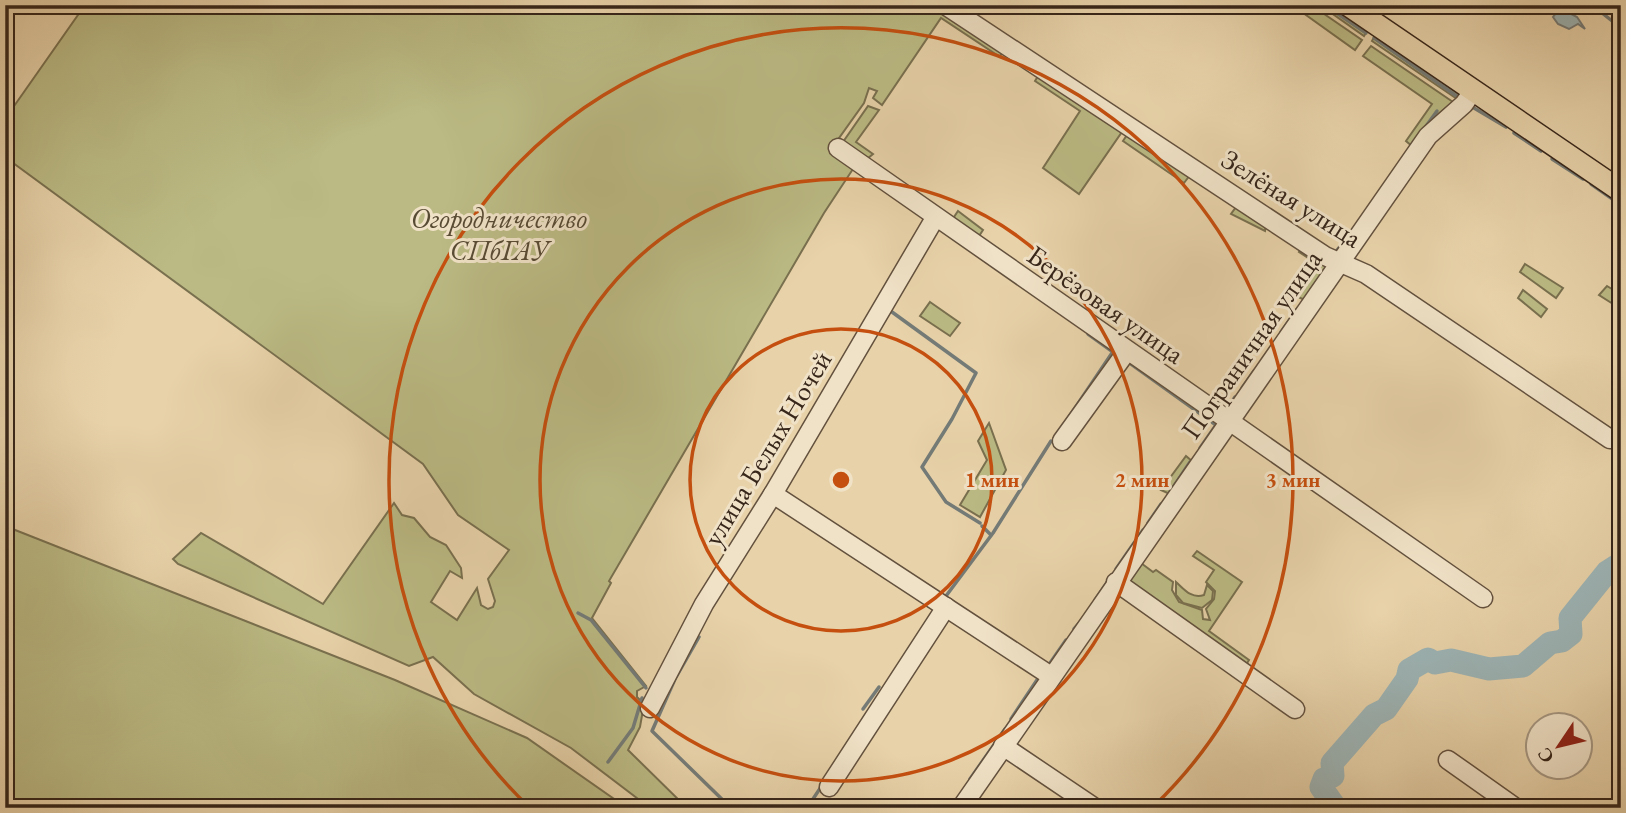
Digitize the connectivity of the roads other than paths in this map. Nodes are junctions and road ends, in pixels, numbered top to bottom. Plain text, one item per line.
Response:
1 (945, 5) edge
2 (1348, 5) edge
3 (1473, 91) junction
4 (838, 148) dead end
5 (1621, 191) edge
6 (935, 218) junction
7 (1339, 264) junction
8 (1127, 351) junction
9 (1229, 421) junction
10 (1610, 439) dead end
11 (1062, 441) dead end
12 (773, 494) junction
13 (1116, 582) junction
14 (1483, 598) dead end
15 (946, 607) junction
16 (1051, 676) junction
17 (650, 708) dead end
18 (1295, 709) dead end
19 (1003, 746) junction
20 (1448, 760) dead end
21 (829, 787) dead end
22 (961, 808) edge
23 (1095, 808) edge
24 (1516, 808) edge

1 - 7 street, Зелёная улица
2 - 3 main road
3 - 5 main road
3 - 7 street, Пограничная улица
4 - 6 street, Берёзовая улица
6 - 8 street, Берёзовая улица
6 - 12 street, улица Белых Ночей
7 - 9 street, Пограничная улица
7 - 10 street, Зелёная улица
8 - 9 street, Берёзовая улица
8 - 11 street
9 - 13 street, Пограничная улица
9 - 14 street, Берёзовая улица
12 - 15 street
12 - 17 street, улица Белых Ночей
13 - 16 street, Пограничная улица
13 - 18 street
15 - 16 street
15 - 21 street
16 - 19 street, Пограничная улица
19 - 22 street, Пограничная улица
19 - 23 street
20 - 24 street

